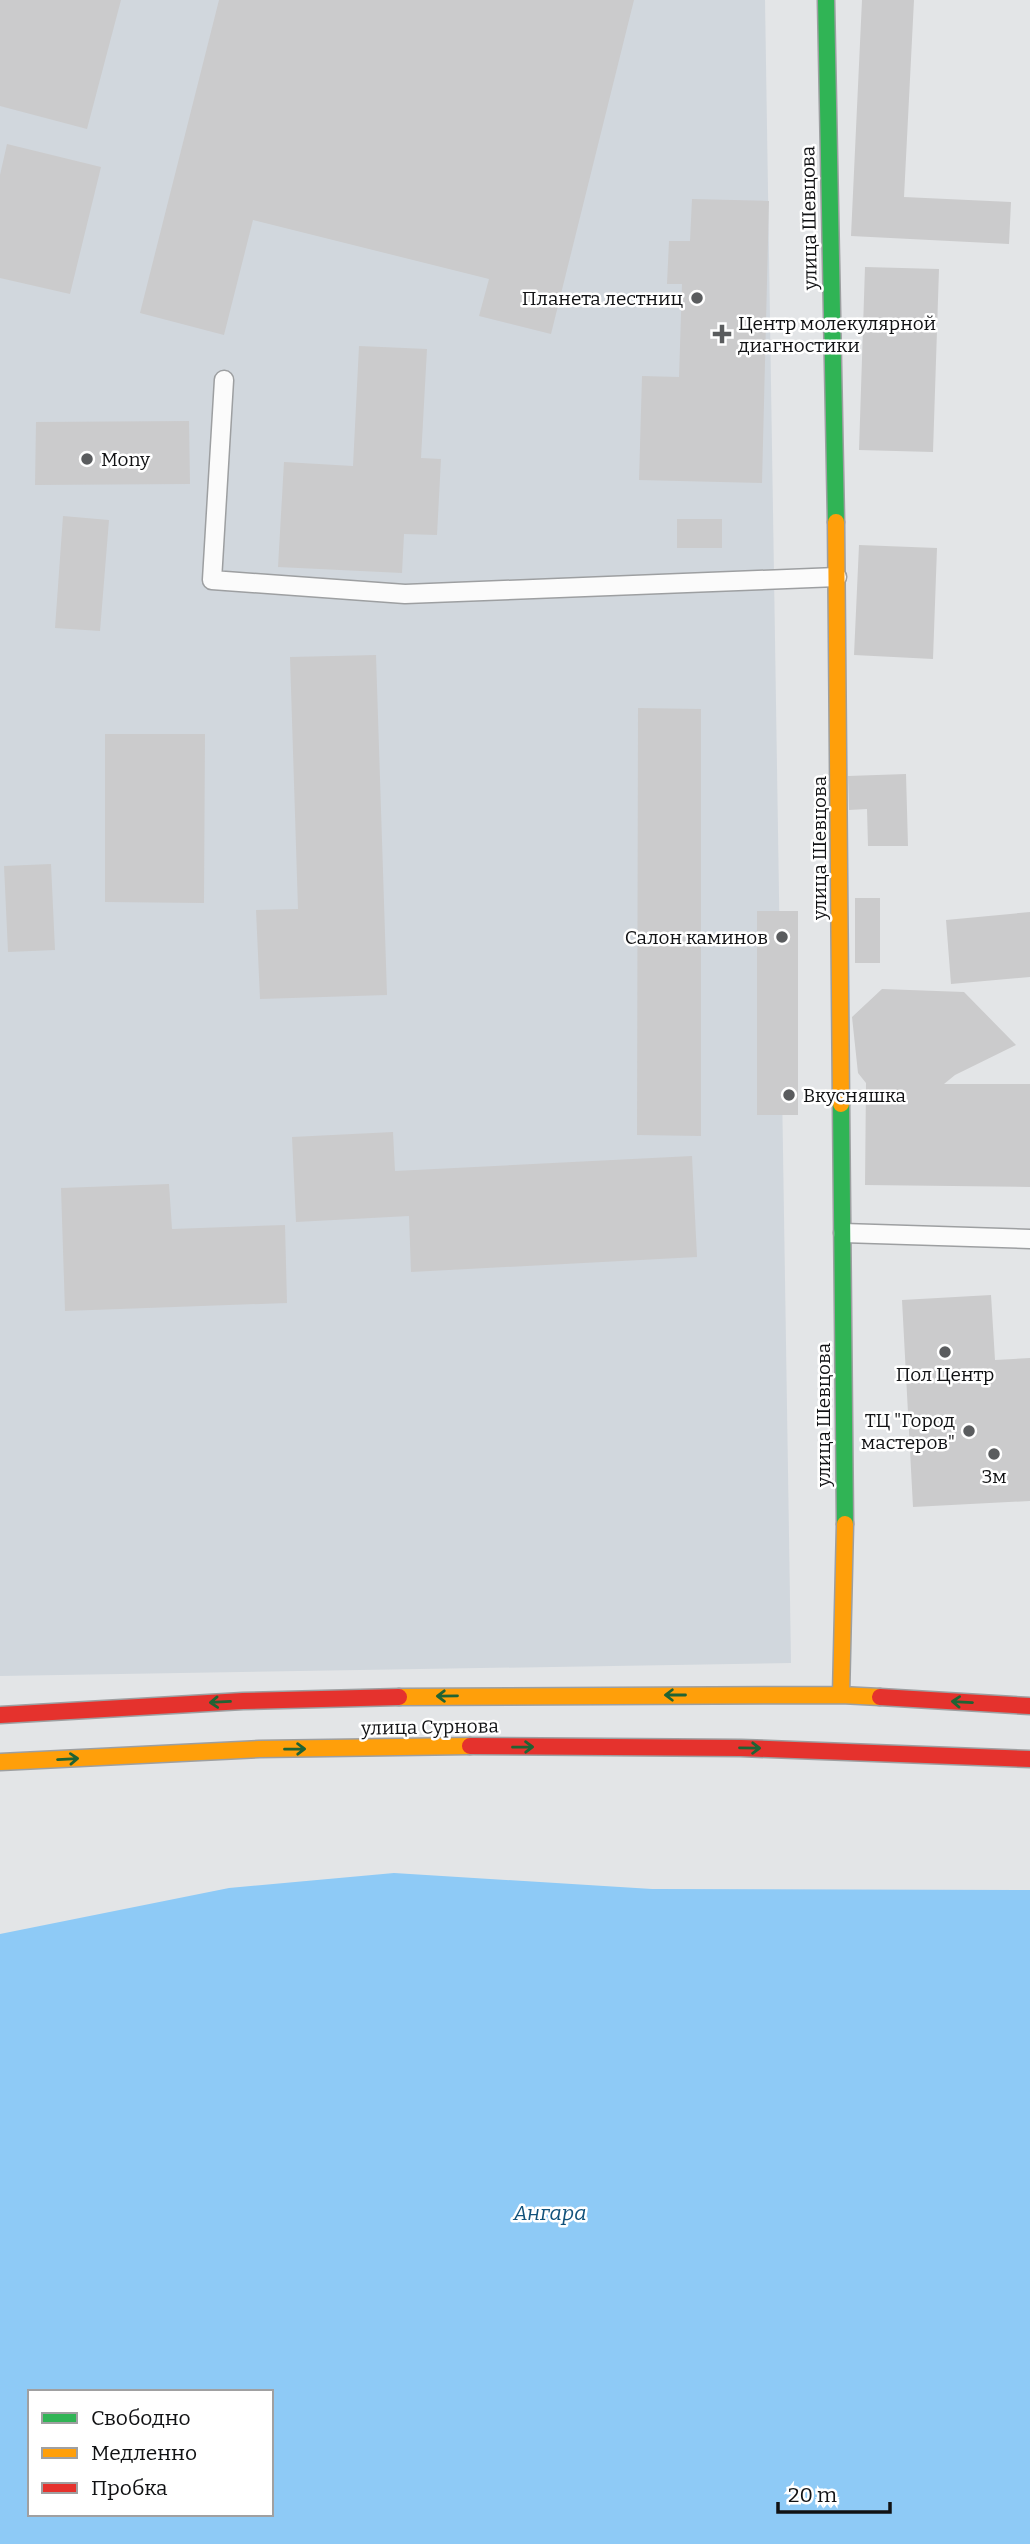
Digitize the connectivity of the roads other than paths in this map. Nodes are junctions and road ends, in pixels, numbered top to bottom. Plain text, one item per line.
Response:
1 (826, 0) edge
2 (224, 380) dead end
3 (837, 577) junction
4 (843, 1233) junction
5 (1030, 1239) edge
6 (841, 1695) junction
7 (1030, 1706) edge
8 (0, 1715) edge
9 (1030, 1759) edge
10 (0, 1762) edge

1 - 3 main road, улица Шевцова
2 - 3 lane
3 - 4 main road, улица Шевцова
4 - 5 lane
4 - 6 main road, улица Шевцова
7 -> 6 main road, улица Сурнова
6 -> 8 main road, улица Сурнова
10 -> 9 main road, улица Сурнова

